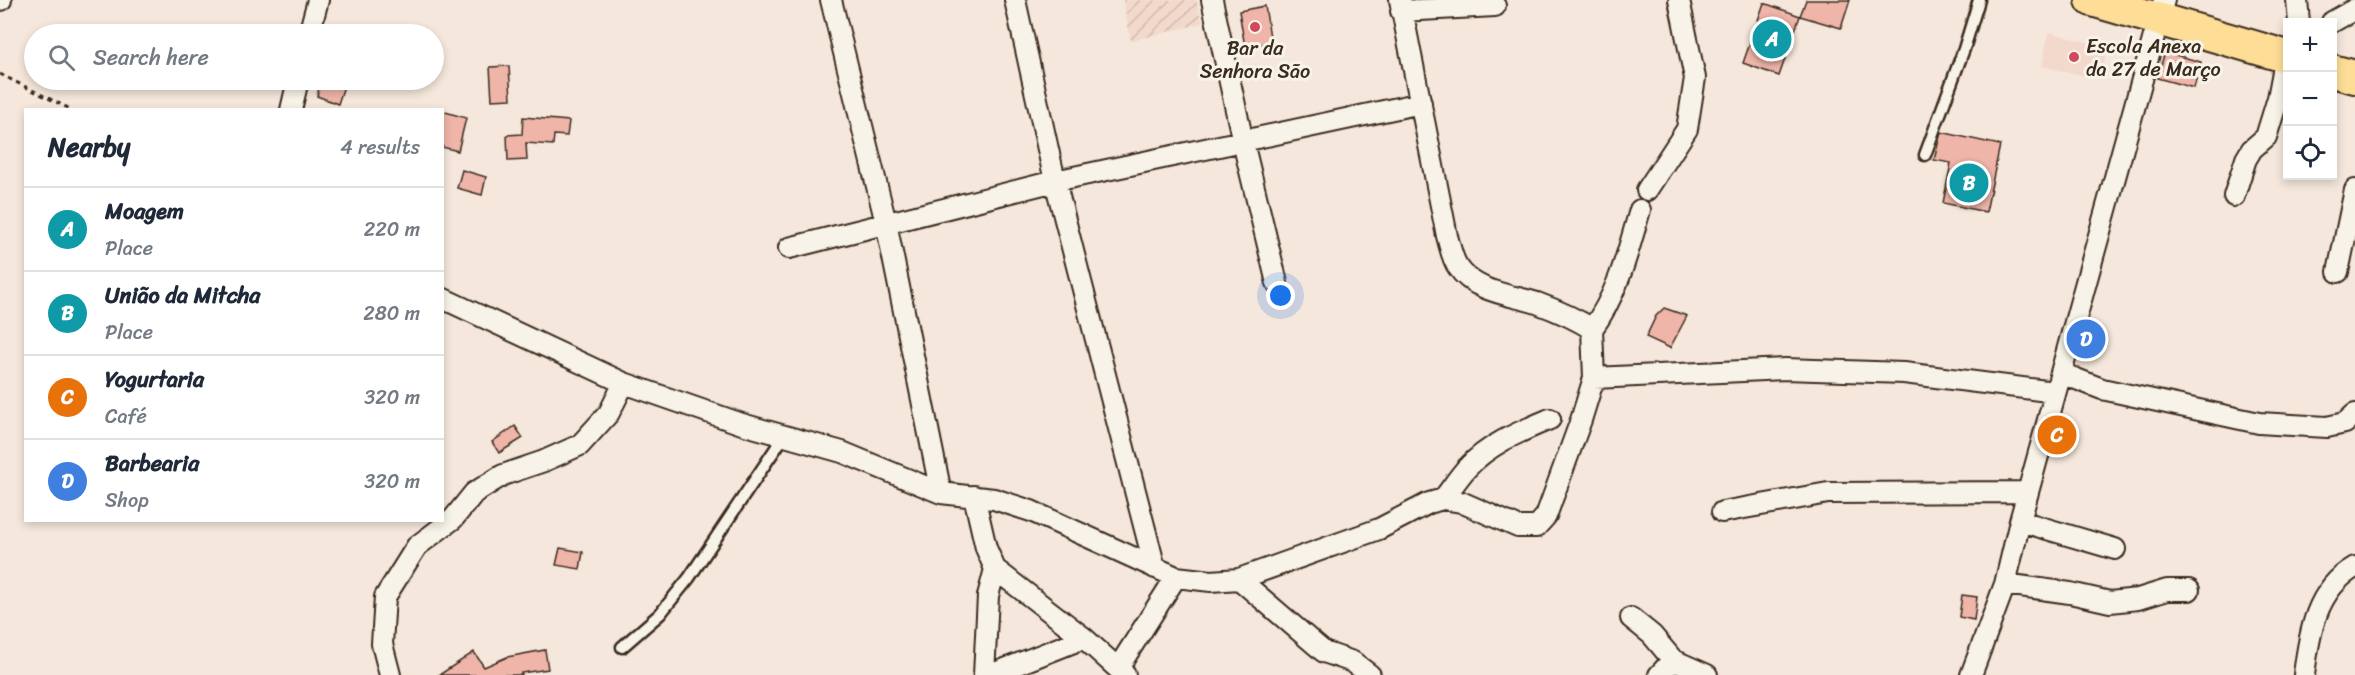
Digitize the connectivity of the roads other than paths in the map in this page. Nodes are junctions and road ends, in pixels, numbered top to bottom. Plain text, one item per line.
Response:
1 (318, 0) edge
2 (831, 0) edge
3 (1015, 0) edge
4 (1212, 0) edge
5 (1679, 0) edge
6 (1979, 0) edge
7 (2092, 0) edge
8 (2297, 0) edge
9 (1400, 5) edge
10 (1495, 6) dead end
11 (2161, 9) edge
12 (2355, 9) edge
13 (2299, 18) edge
14 (2337, 19) edge
15 (312, 24) edge
16 (2283, 55) edge
17 (2283, 72) edge
18 (2337, 72) edge
19 (2355, 77) edge
20 (296, 90) edge
21 (1421, 103) junction
22 (291, 108) edge
23 (1243, 142) junction
24 (1925, 154) dead end
25 (1055, 181) junction
26 (1647, 190) dead end
27 (2355, 190) edge
28 (2234, 196) dead end
29 (1640, 210) dead end
30 (886, 222) junction
31 (789, 248) dead end
32 (2338, 272) dead end
33 (1277, 283) dead end
34 (444, 299) edge
35 (1592, 328) junction
36 (2061, 373) junction
37 (1594, 378) junction
38 (624, 383) junction
39 (2055, 392) junction
40 (2355, 414) edge
41 (1550, 419) dead end
42 (784, 436) junction
43 (2028, 492) junction
44 (941, 493) junction
45 (975, 496) junction
46 (1443, 499) junction
47 (1722, 512) dead end
48 (2020, 521) junction
49 (2115, 549) dead end
50 (2355, 567) edge
51 (1155, 568) junction
52 (995, 569) junction
53 (1176, 577) junction
54 (1239, 579) junction
55 (2005, 584) junction
56 (2189, 590) dead end
57 (1631, 618) dead end
58 (1084, 638) junction
59 (622, 647) dead end
60 (1673, 660) junction
61 (1122, 672) edge
62 (390, 675) edge
63 (984, 675) edge
64 (990, 675) edge
65 (1370, 675) edge
66 (1659, 675) edge
67 (1707, 675) edge
68 (1971, 675) edge
69 (2304, 675) edge

1 - 15 street
2 - 30 street
3 - 25 street
4 - 23 street
5 - 26 street
6 - 24 lane
7 - 11 main road
8 - 13 street
9 - 10 street
9 - 21 street
11 - 16 main road
11 - 36 street
12 - 14 street
17 - 28 street
18 - 19 main road
20 - 22 street
21 - 23 street
21 - 35 street
23 - 25 street
23 - 33 street
25 - 30 street
25 - 51 street
27 - 32 street
29 - 35 street
30 - 31 street
30 - 44 street
34 - 38 street
35 - 37 street
36 - 39 street
36 - 40 street
37 - 39 street
37 - 46 street
38 - 42 street
38 - 62 street
39 - 43 street
41 - 46 street
42 - 44 street
42 - 59 lane
43 - 47 street
43 - 48 street
44 - 45 street
45 - 51 street
45 - 52 street
46 - 54 street
48 - 49 street
48 - 55 street
50 - 69 street
51 - 53 street
52 - 58 street
52 - 63 street
53 - 54 street
53 - 61 street
54 - 65 street
55 - 56 street
55 - 68 street
57 - 60 street
58 - 61 street
58 - 64 street
60 - 66 street
60 - 67 street

